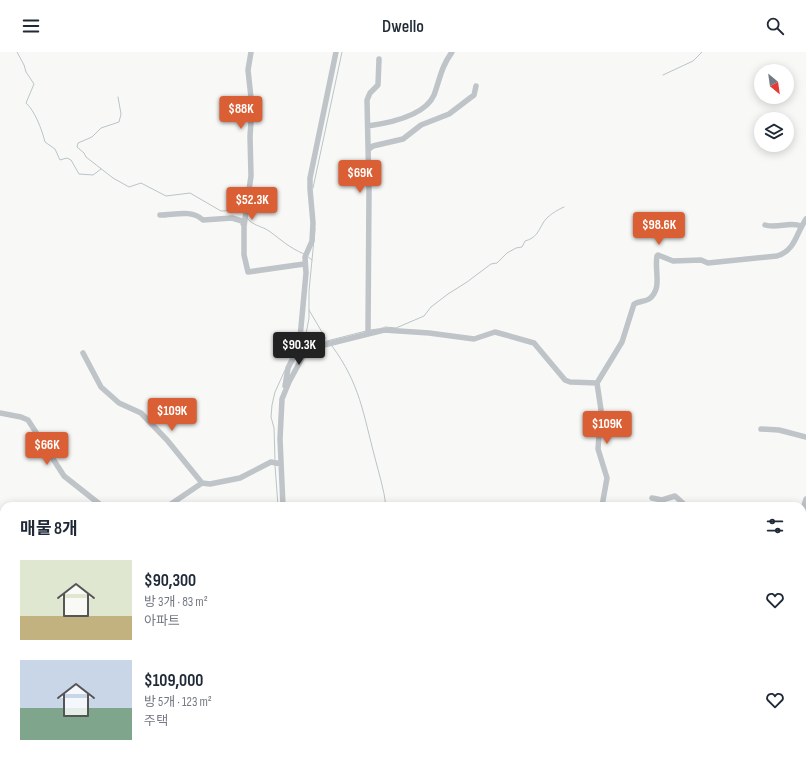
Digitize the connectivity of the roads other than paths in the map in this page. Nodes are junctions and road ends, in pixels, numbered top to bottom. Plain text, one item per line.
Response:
1 (251, 52) edge
2 (336, 52) edge
3 (452, 52) edge
4 (379, 58) dead end
5 (476, 86) dead end
6 (368, 126) junction
7 (369, 148) junction
8 (160, 216) dead end
9 (806, 219) edge
10 (765, 225) dead end
11 (244, 226) junction
12 (801, 226) junction
13 (305, 266) junction
14 (368, 333) junction
15 (300, 338) junction
16 (309, 350) junction
17 (83, 353) dead end
18 (597, 383) junction
19 (284, 392) junction
20 (0, 413) edge
21 (761, 429) dead end
22 (806, 437) edge
23 (281, 464) junction
24 (202, 484) junction
25 (652, 498) dead end
26 (97, 502) edge
27 (174, 502) edge
28 (283, 502) edge
29 (603, 502) edge
30 (682, 502) edge

1 - 11 street
2 - 13 street
3 - 6 street
4 - 6 street
5 - 7 street
6 - 7 street
7 - 14 street
8 - 11 street
9 - 12 street
10 - 12 street
11 - 13 street
12 - 18 street
13 - 15 street
14 - 16 street
14 - 18 street
15 - 16 street
15 - 19 street
16 - 19 street
17 - 24 street
18 - 29 street
19 - 23 street
20 - 26 street
21 - 22 street
23 - 24 street
23 - 28 street
24 - 27 street
25 - 30 street

